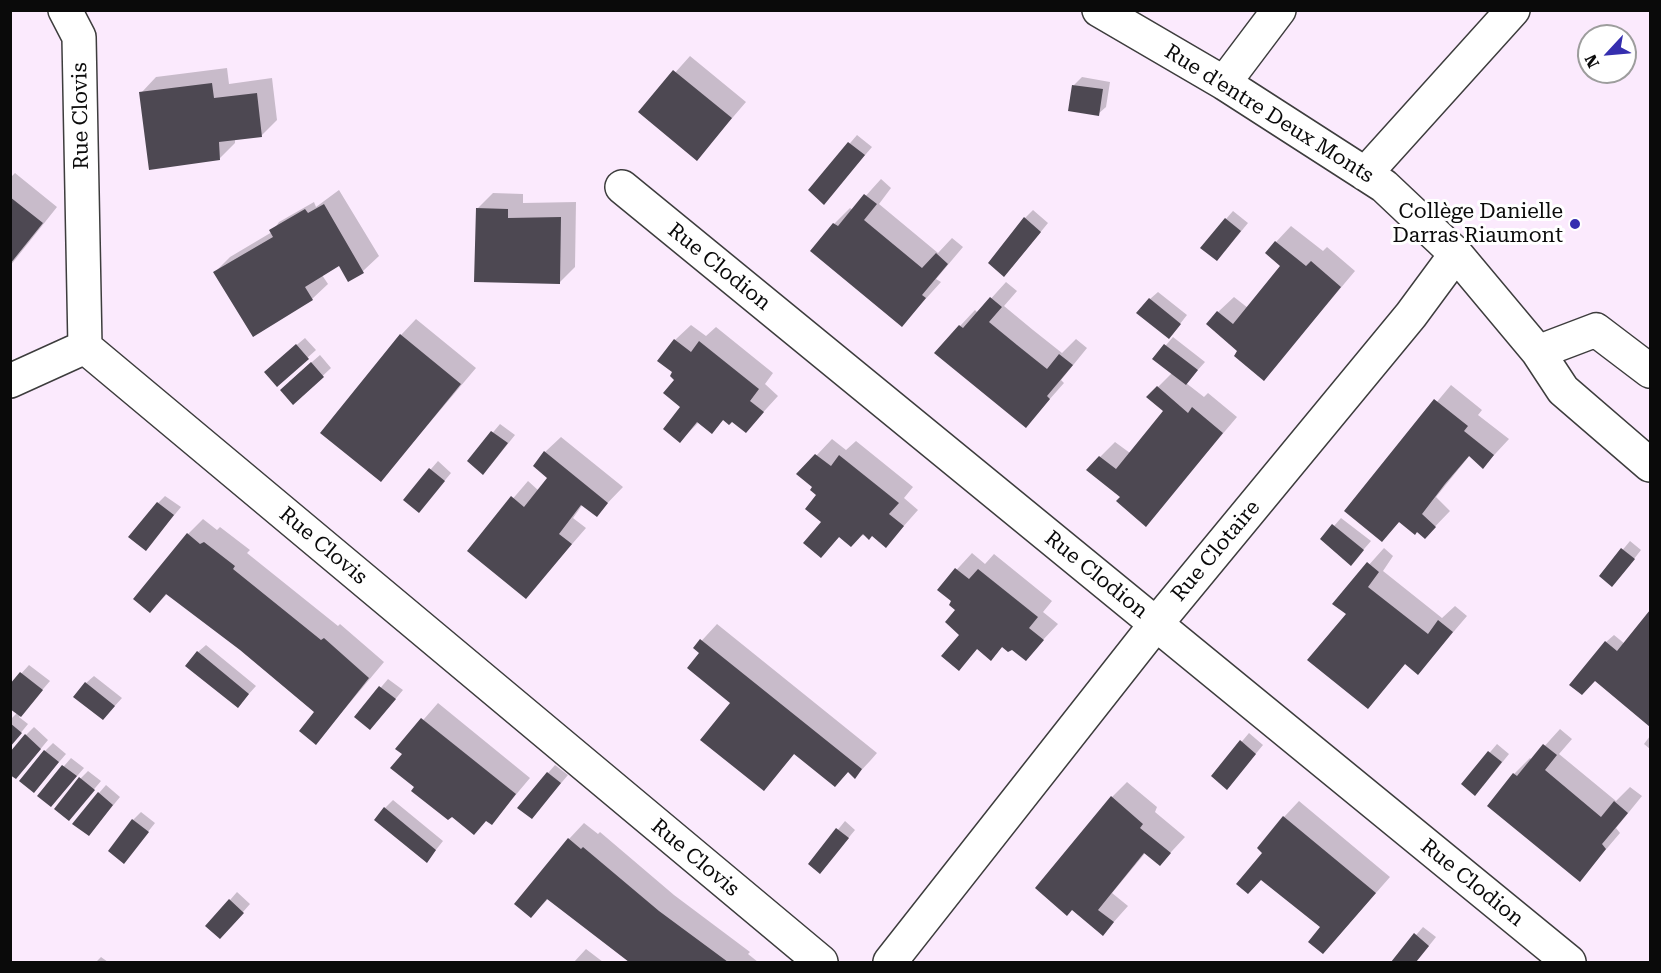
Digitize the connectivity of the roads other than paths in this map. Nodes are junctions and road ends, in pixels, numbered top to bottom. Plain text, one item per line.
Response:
1 (65, 10) edge
2 (1100, 10) edge
3 (1279, 10) edge
4 (1513, 10) edge
5 (1224, 83) junction
6 (1365, 174) junction
7 (622, 187) dead end
8 (1456, 254) junction
9 (86, 347) junction
10 (1538, 352) junction
11 (1650, 371) edge
12 (10, 381) edge
13 (1650, 465) edge
14 (1156, 624) junction
15 (820, 963) edge
16 (890, 963) edge
17 (1569, 963) edge

1 - 9 street, Rue Clovis
2 - 5 street, Rue d'entre Deux Monts
3 - 5 street
4 - 6 street
5 - 6 street, Rue d'entre Deux Monts
6 - 8 street, Rue d'entre Deux Monts
7 - 14 street, Rue Clodion
8 - 10 street, Rue d'entre Deux Monts
8 - 14 street, Rue Clotaire
9 - 12 street
9 - 15 street, Rue Clovis
10 - 11 street
10 - 13 street, Rue d'entre Deux Monts
14 - 16 street, Rue Clotaire
14 - 17 street, Rue Clodion

